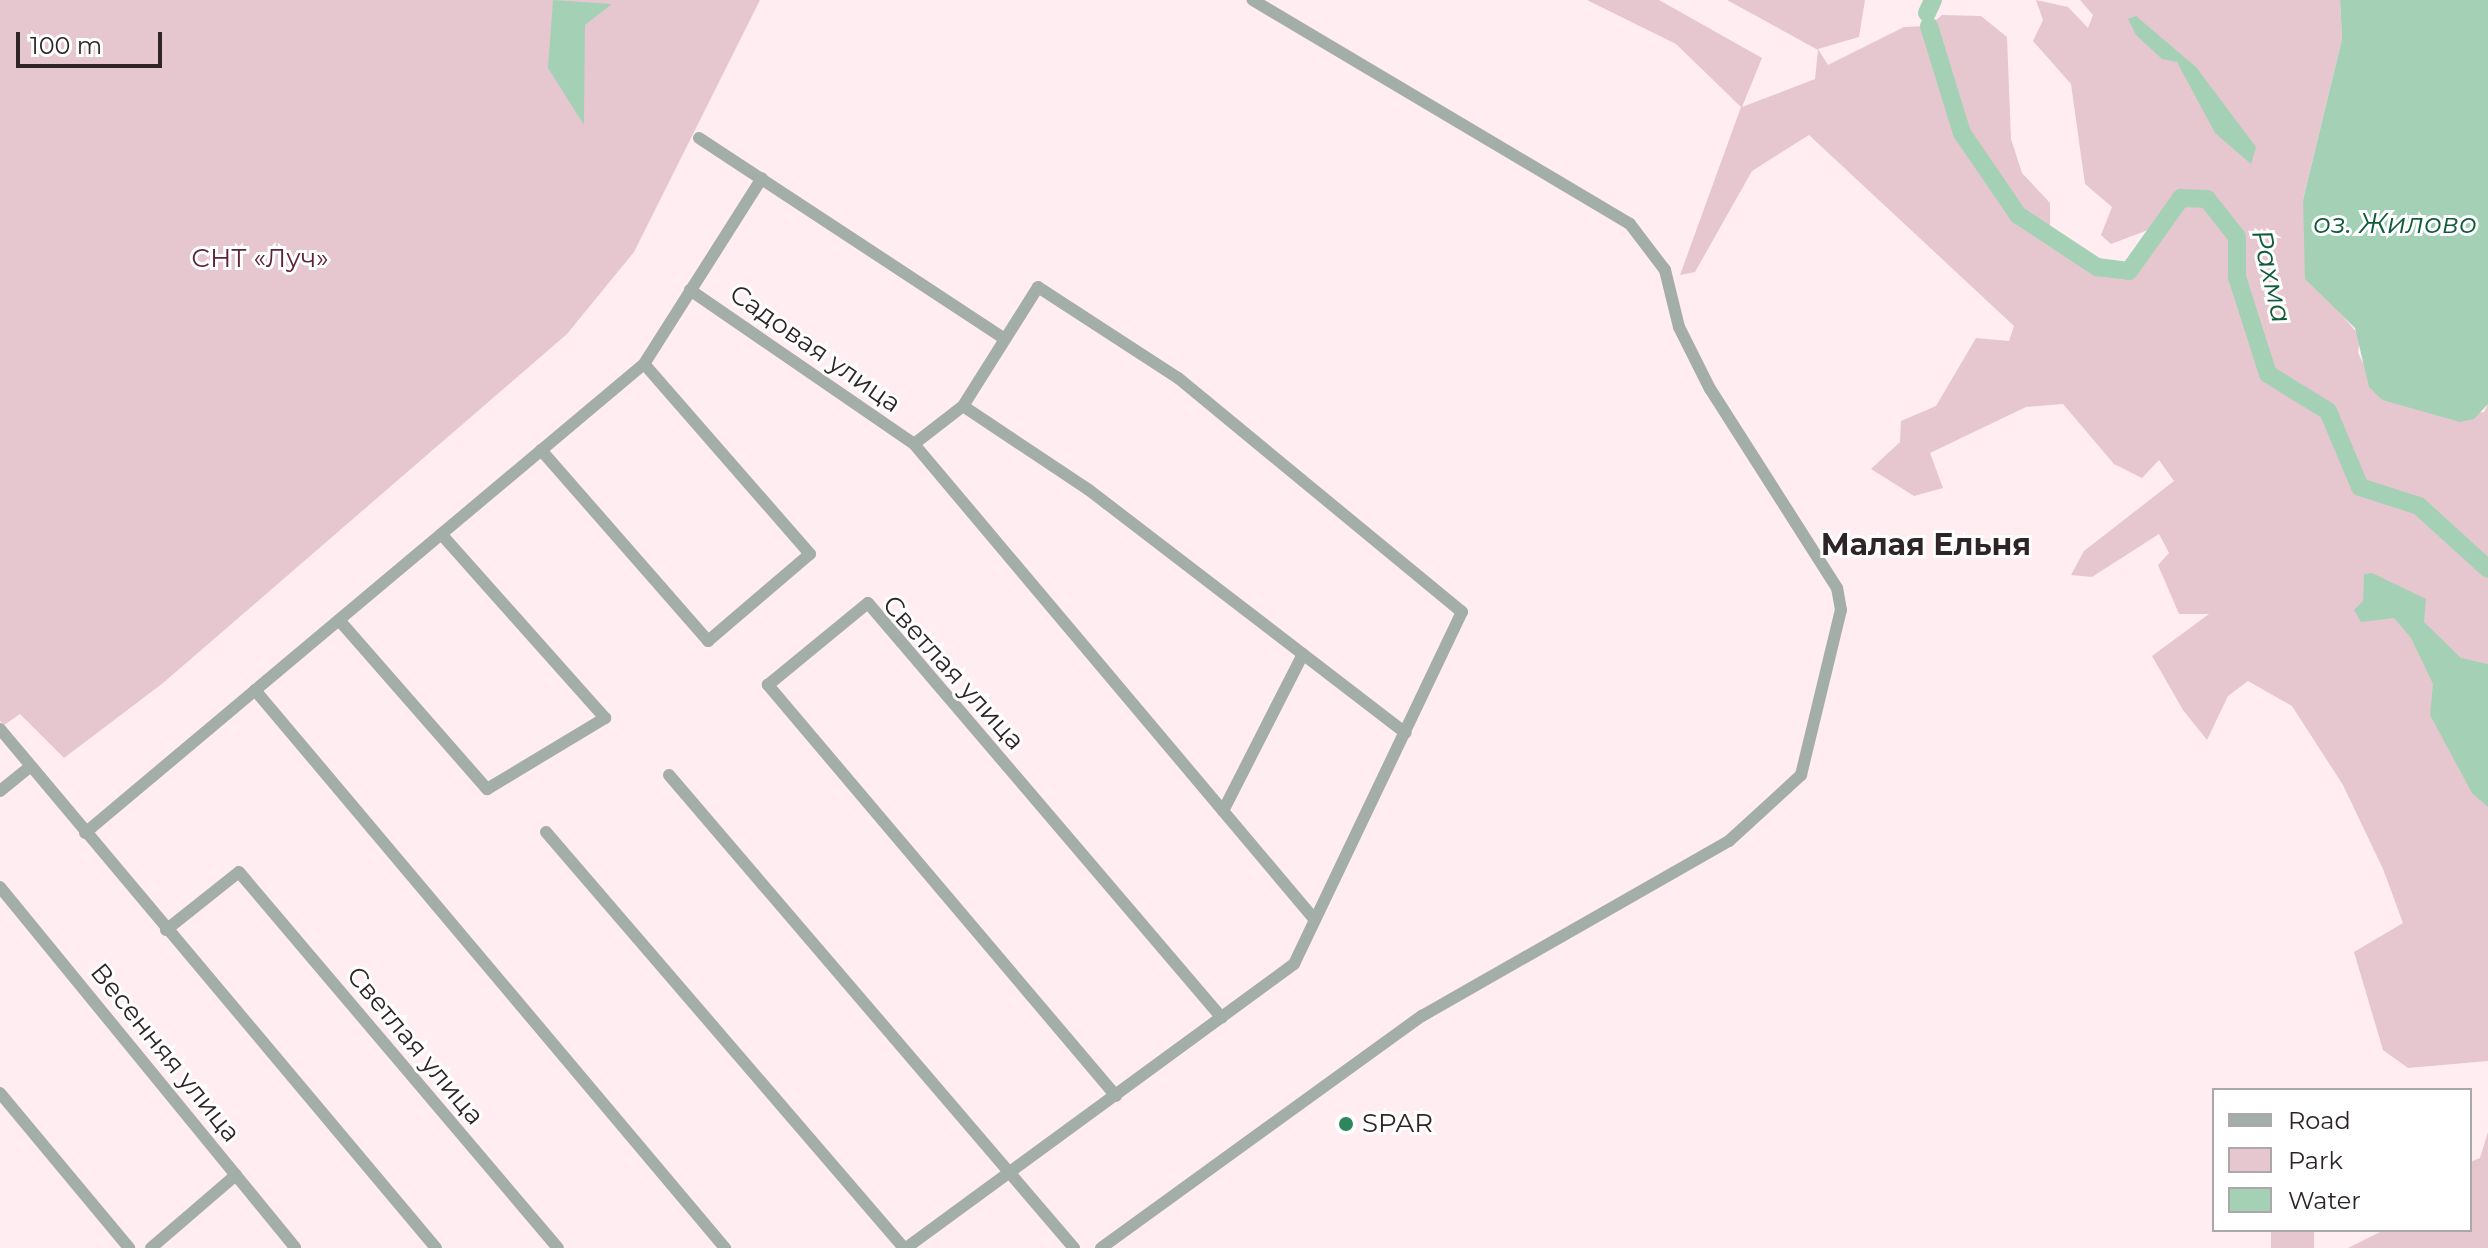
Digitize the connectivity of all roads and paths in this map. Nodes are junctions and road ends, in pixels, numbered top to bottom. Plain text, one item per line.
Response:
1 (1252, 0) edge
2 (699, 138) dead end
3 (762, 178) junction
4 (690, 290) junction
5 (1004, 338) junction
6 (644, 364) junction
7 (963, 406) junction
8 (914, 444) junction
9 (541, 450) junction
10 (441, 534) junction
11 (339, 620) junction
12 (1303, 654) junction
13 (255, 690) junction
14 (0, 729) edge
15 (1406, 733) junction
16 (30, 767) junction
17 (669, 775) dead end
18 (0, 791) edge
19 (1223, 811) junction
20 (546, 832) dead end
21 (85, 833) junction
22 (0, 887) edge
23 (1315, 920) junction
24 (166, 930) junction
25 (1222, 1018) junction
26 (0, 1093) edge
27 (1116, 1096) junction
28 (236, 1175) junction
29 (1008, 1176) junction
30 (129, 1248) edge
31 (151, 1248) edge
32 (295, 1248) edge
33 (436, 1248) edge
34 (558, 1248) edge
35 (725, 1248) edge
36 (905, 1248) edge
37 (1074, 1248) edge
38 (1101, 1248) edge

1 - 38 street
2 - 3 street
3 - 4 street, Садовая улица
3 - 5 street
4 - 6 street, Садовая улица
4 - 8 street, Садовая улица
5 - 7 street
5 - 15 street
6 - 9 street, Садовая улица
6 - 9 street
7 - 8 street
7 - 12 street
8 - 19 street
9 - 10 street, Садовая улица
10 - 11 street, Садовая улица
10 - 11 street
11 - 13 street, Садовая улица
12 - 15 street
12 - 19 street
13 - 21 street, Садовая улица
13 - 35 street
14 - 16 street
15 - 23 street
16 - 18 street
16 - 21 street
17 - 29 street
19 - 23 street
20 - 36 street
21 - 24 street
22 - 28 street, Весенняя улица
23 - 25 street
24 - 33 street
24 - 34 street, Светлая улица
25 - 27 street
25 - 27 street, Светлая улица
26 - 30 street
27 - 29 street
28 - 31 street
28 - 32 street, Весенняя улица
29 - 36 street
29 - 37 street

